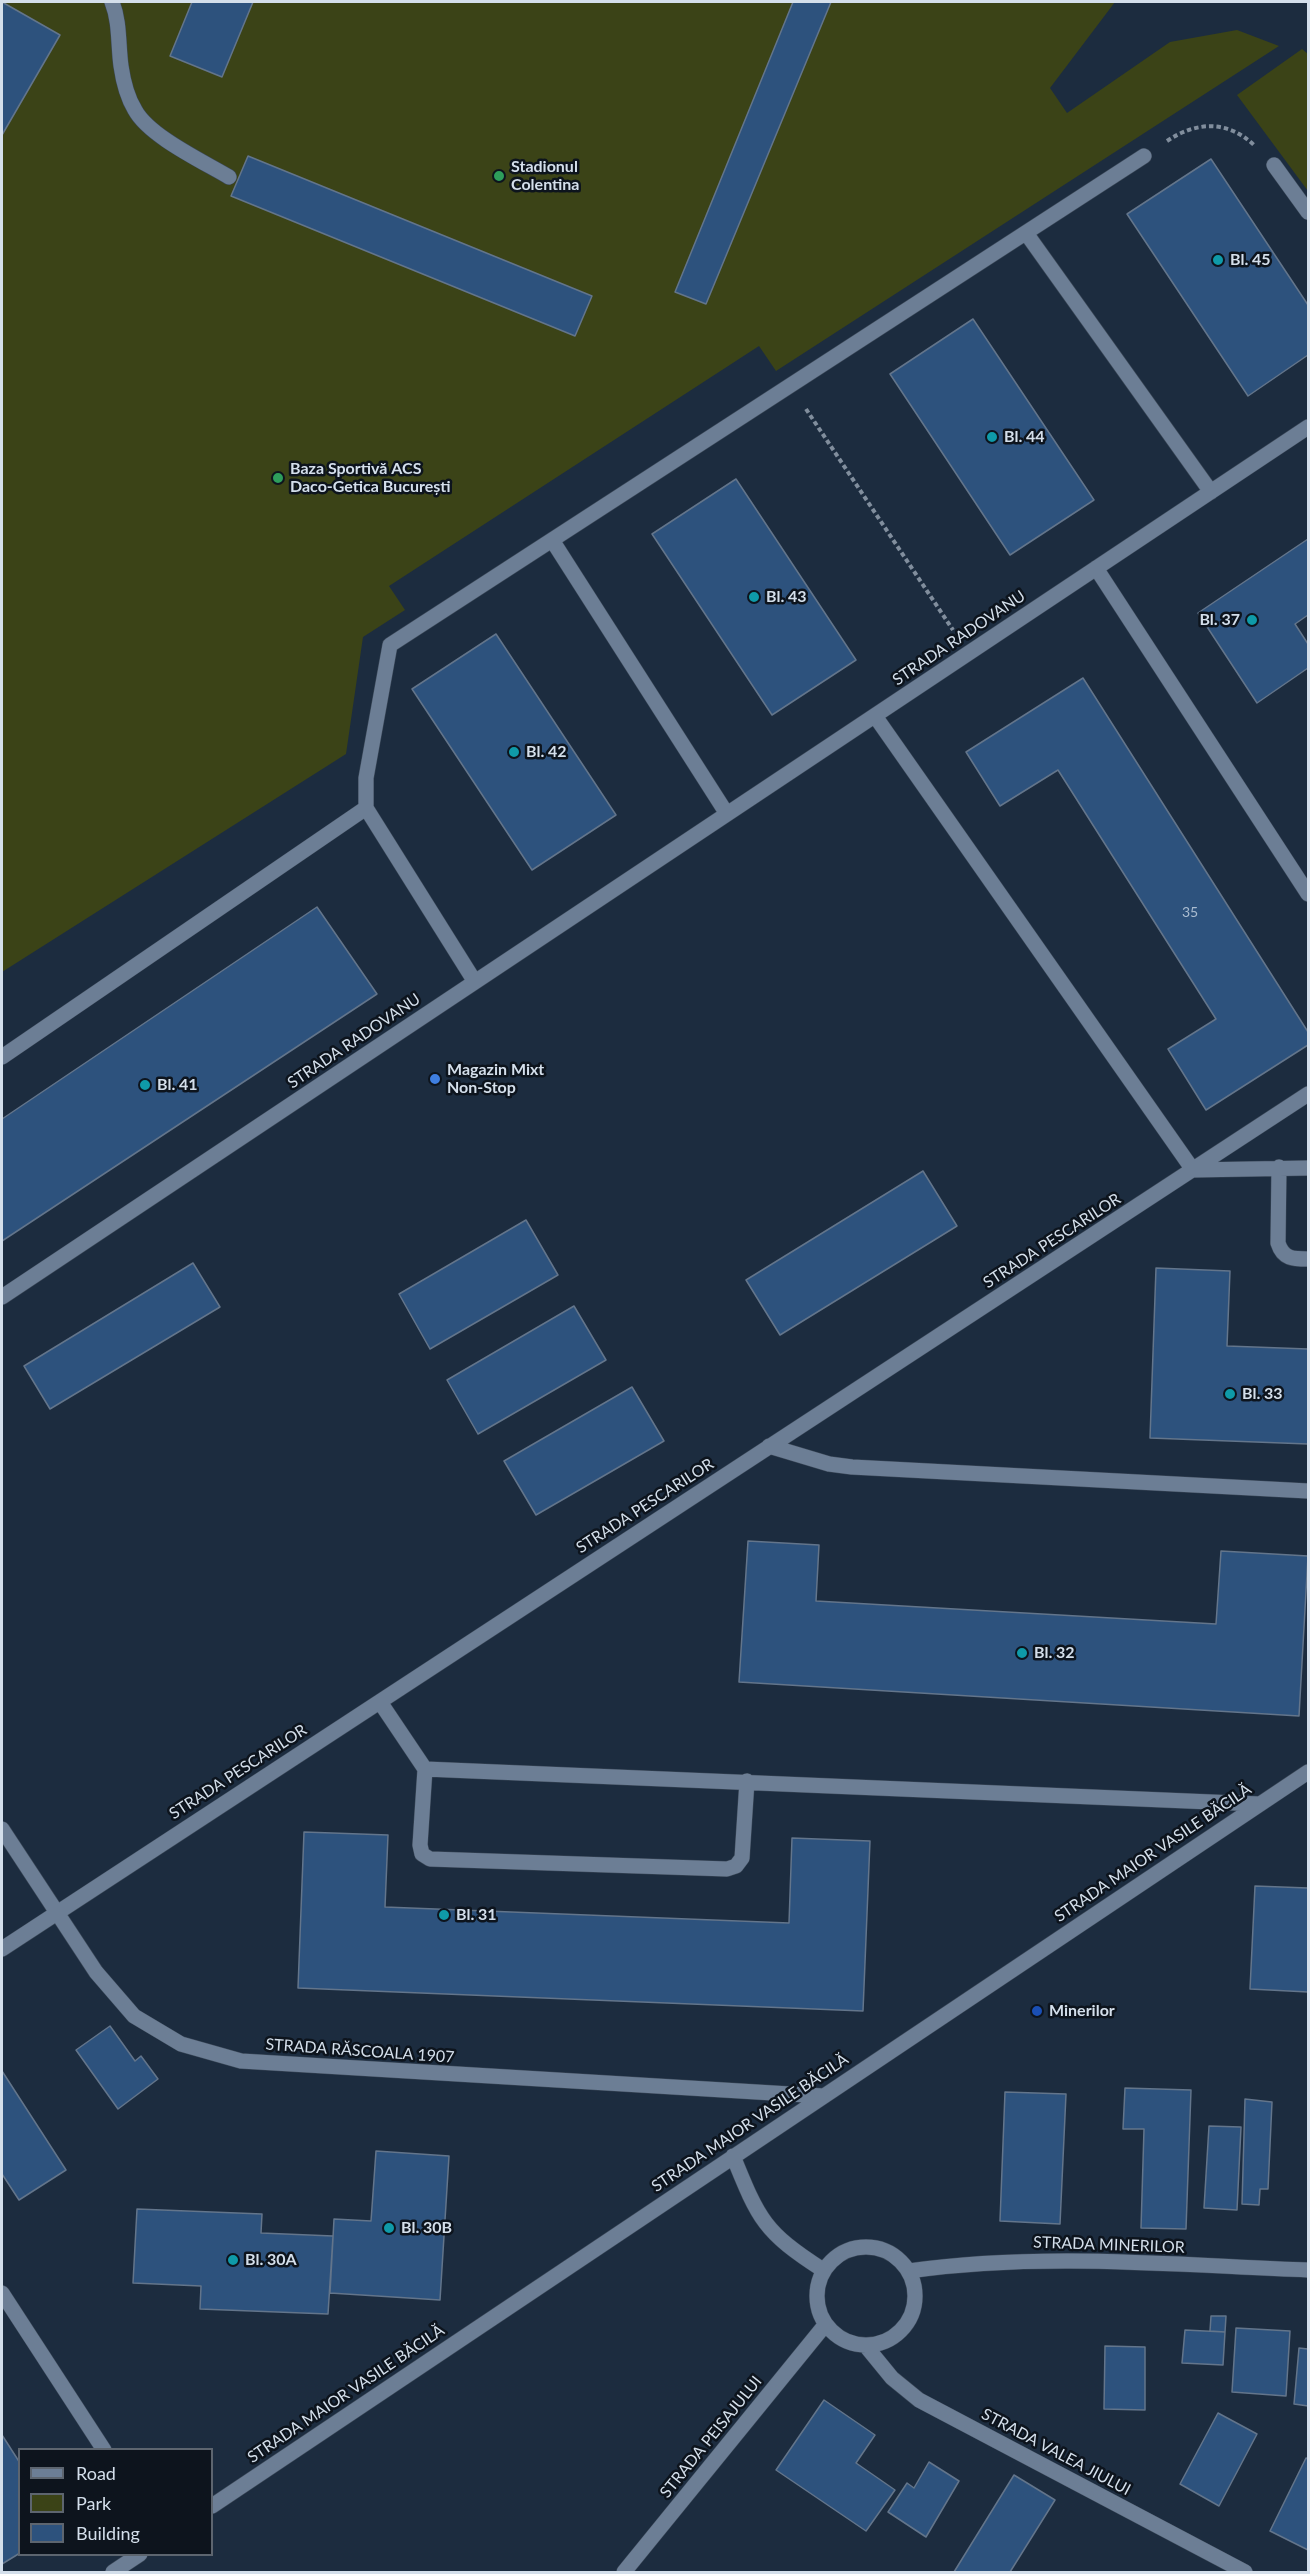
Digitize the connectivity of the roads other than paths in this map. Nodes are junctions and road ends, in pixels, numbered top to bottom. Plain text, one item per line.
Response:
1 (112, 2) edge
2 (1144, 156) road end
3 (1274, 165) road end
4 (229, 177) dead end
5 (1308, 212) edge
6 (1026, 233) junction
7 (1308, 427) edge
8 (1211, 492) junction
9 (552, 540) junction
10 (1096, 568) junction
11 (875, 716) junction
12 (366, 808) junction
13 (727, 814) junction
14 (1308, 894) edge
15 (475, 982) junction
16 (2, 1057) edge
17 (1308, 1094) edge
18 (1279, 1167) junction
19 (1308, 1168) edge
20 (1193, 1170) junction
21 (1308, 1259) edge
22 (2, 1297) edge
23 (769, 1446) junction
24 (1308, 1491) edge
25 (380, 1702) junction
26 (425, 1768) junction
27 (1308, 1772) edge
28 (747, 1781) junction
29 (1259, 1804) junction
30 (2, 1829) edge
31 (56, 1912) junction
32 (2, 1949) edge
33 (823, 2096) junction
34 (733, 2156) junction
35 (823, 2270) junction
36 (1308, 2270) edge
37 (909, 2271) junction
38 (2, 2293) edge
39 (825, 2325) junction
40 (865, 2345) junction
41 (103, 2448) edge
42 (213, 2505) edge
43 (137, 2556) edge
44 (113, 2572) edge
45 (624, 2572) edge
46 (1245, 2572) edge

1 - 4 street
2 - 6 street
3 - 5 street
6 - 8 street
6 - 9 street
7 - 8 street, STRADA RADOVANU
8 - 10 street, STRADA RADOVANU
9 - 12 street
9 - 13 street
10 - 11 street, STRADA RADOVANU
10 - 14 street
11 - 13 street, STRADA RADOVANU
11 - 20 street
12 - 15 street
12 - 16 street
13 - 15 street, STRADA RADOVANU
15 - 22 street, STRADA RADOVANU
17 - 20 street, STRADA PESCARILOR
18 - 19 street
18 - 20 street
18 - 21 street
20 - 23 street, STRADA PESCARILOR
23 - 24 street
23 - 25 street, STRADA PESCARILOR
25 - 26 street
25 - 31 street, STRADA PESCARILOR
26 - 28 street
26 - 28 street
27 - 29 street, STRADA MAIOR VASILE BĂCILĂ
28 - 29 street
29 - 33 street, STRADA MAIOR VASILE BĂCILĂ
30 - 31 street, STRADA RĂSCOALA 1907
31 - 32 street, STRADA PESCARILOR
31 - 33 street, STRADA RĂSCOALA 1907
33 - 34 street, STRADA MAIOR VASILE BĂCILĂ
34 - 35 street
34 - 42 street, STRADA MAIOR VASILE BĂCILĂ
35 - 37 street
35 - 39 street
36 - 37 street, STRADA MINERILOR
37 - 40 street
38 - 41 street
39 - 40 street
39 - 45 street, STRADA PEISAJULUI
40 - 46 street, STRADA VALEA JIULUI
43 - 44 street

